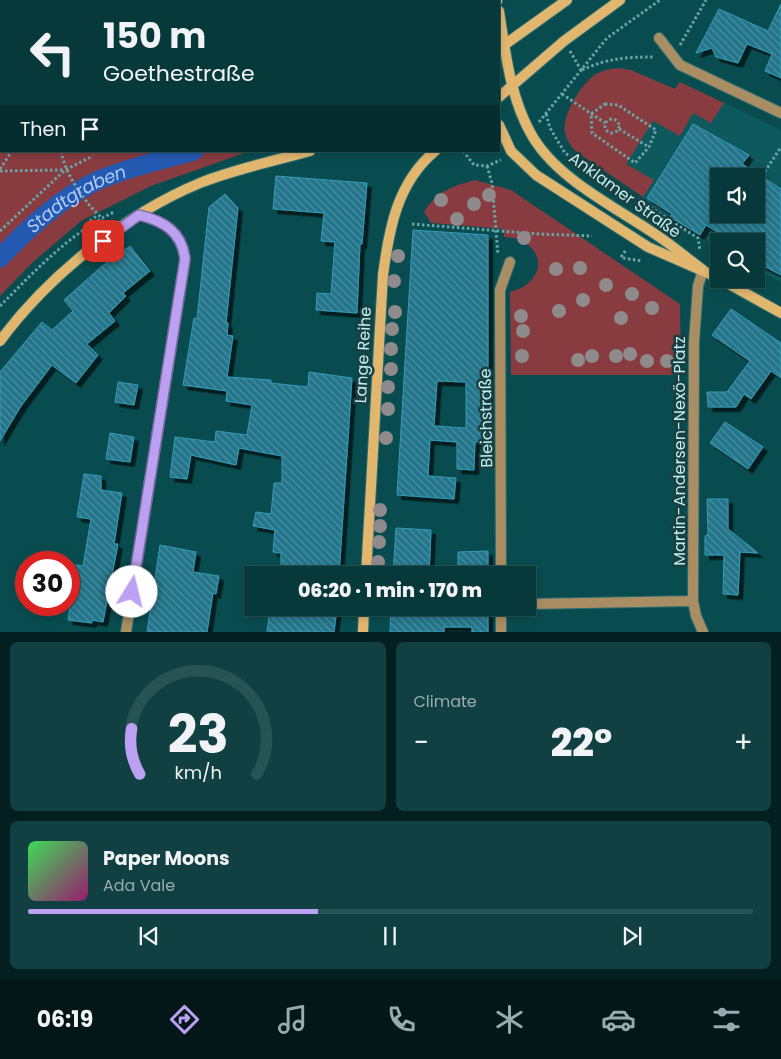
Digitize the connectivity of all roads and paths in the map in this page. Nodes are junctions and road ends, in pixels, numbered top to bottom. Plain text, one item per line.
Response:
1 (567, 0) edge
2 (620, 0) edge
3 (660, 0) edge
4 (706, 0) edge
5 (500, 23) edge
6 (660, 38) dead end
7 (502, 47) edge
8 (673, 57) junction
9 (513, 83) junction
10 (562, 94) dead end
11 (500, 96) edge
12 (781, 113) edge
13 (546, 114) dead end
14 (591, 114) junction
15 (605, 123) junction
16 (500, 128) edge
17 (619, 129) junction
18 (648, 147) junction
19 (781, 148) edge
20 (11, 152) edge
21 (61, 152) edge
22 (306, 152) edge
23 (434, 152) edge
24 (93, 156) dead end
25 (487, 166) dead end
26 (0, 170) edge
27 (65, 170) junction
28 (765, 172) edge
29 (139, 215) junction
30 (100, 217) junction
31 (90, 222) dead end
32 (412, 224) dead end
33 (0, 231) edge
34 (496, 231) junction
35 (114, 233) junction
36 (592, 236) dead end
37 (698, 238) dead end
38 (626, 250) dead end
39 (621, 257) dead end
40 (498, 261) dead end
41 (510, 262) dead end
42 (703, 270) junction
43 (710, 273) edge
44 (737, 288) edge
45 (0, 306) edge
46 (781, 313) edge
47 (0, 341) edge
48 (367, 566) edge
49 (501, 566) edge
50 (693, 601) junction
51 (536, 604) edge
52 (364, 616) edge
53 (501, 616) edge
54 (126, 632) edge
55 (363, 632) edge
56 (501, 632) edge
57 (703, 632) edge

1 - 7 main road
2 - 9 main road
3 - 8 path
4 - 8 path
5 - 7 main road, Anklamer Straße
6 - 8 street
7 - 9 main road, Anklamer Straße
8 - 12 street
9 - 11 main road
9 - 42 main road, Anklamer Straße
10 - 14 path
13 - 37 path
14 - 15 path
14 - 18 path
14 - 18 path
15 - 17 path
15 - 17 path
16 - 42 main road, Anklamer Straße
17 - 18 path
19 - 28 path
20 - 26 path
21 - 27 path
22 - 29 main road
23 - 48 main road, Lange Reihe
24 - 27 path
25 - 34 path
26 - 27 path
27 - 30 path
27 - 33 path
29 - 35 main road
29 - 54 street
30 - 31 path
30 - 35 path
30 - 45 path
32 - 34 path
34 - 36 path
34 - 40 path
35 - 47 main road
38 - 39 path
41 - 49 street, Bleichstraße
42 - 43 main road, Anklamer Straße
42 - 50 street, Martin-Andersen-Nexö-Platz
44 - 46 main road, Anklamer Straße
50 - 51 street
50 - 57 street, Martin-Andersen-Nexö-Platz
52 - 55 main road
53 - 56 street

